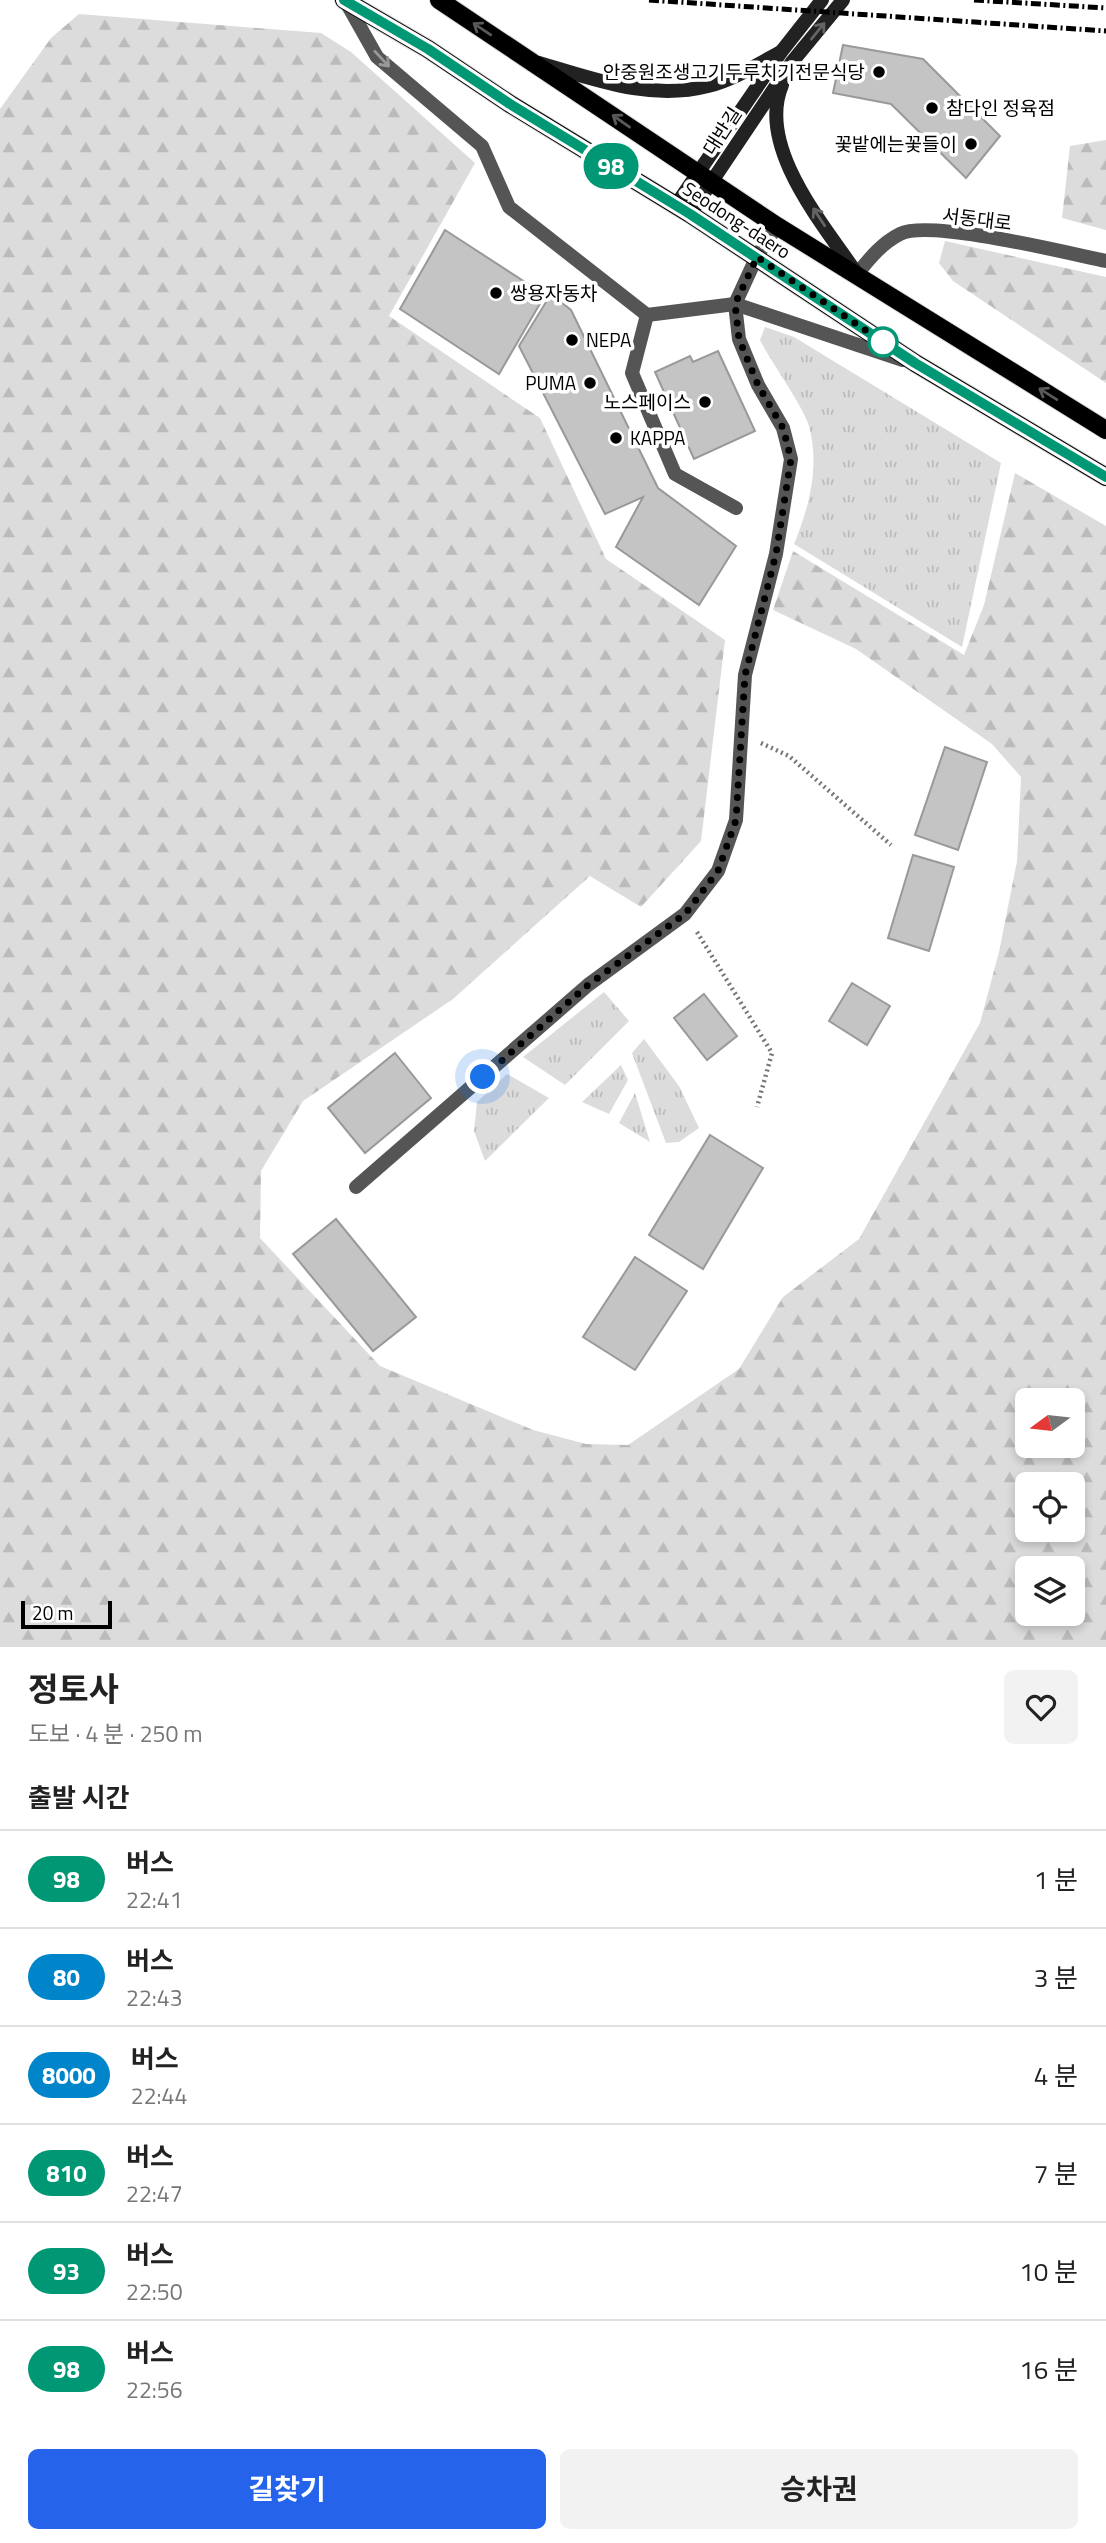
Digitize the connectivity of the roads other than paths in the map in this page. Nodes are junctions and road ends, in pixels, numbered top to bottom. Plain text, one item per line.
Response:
1 (439, 0) edge
2 (822, 0) edge
3 (843, 0) edge
4 (345, 1) edge
5 (787, 57) junction
6 (525, 59) junction
7 (704, 178) junction
8 (683, 210) junction
9 (777, 226) junction
10 (757, 257) junction
11 (1106, 261) edge
12 (857, 274) junction
13 (735, 304) junction
14 (647, 315) junction
15 (915, 363) junction
16 (1106, 430) edge
17 (1106, 477) edge
18 (736, 508) dead end
19 (356, 1187) dead end

6 -> 1 main road, Seodong-daero
2 - 5 street
5 -> 3 street
4 - 8 main road, Seodong-daero
4 -> 14 lane
5 - 6 street
5 - 7 street
12 -> 5 street
7 -> 6 main road, Seodong-daero
7 - 8 street
7 - 9 main road, Seodong-daero
8 - 10 main road, Seodong-daero
9 - 10 lane
9 - 12 main road, Seodong-daero
10 - 13 lane
10 - 15 main road, Seodong-daero
11 - 12 lane, 서동대로
16 -> 12 main road, Seodong-daero
13 - 14 lane
13 - 15 lane
13 - 19 lane
14 - 18 lane
15 - 17 main road, Seodong-daero

